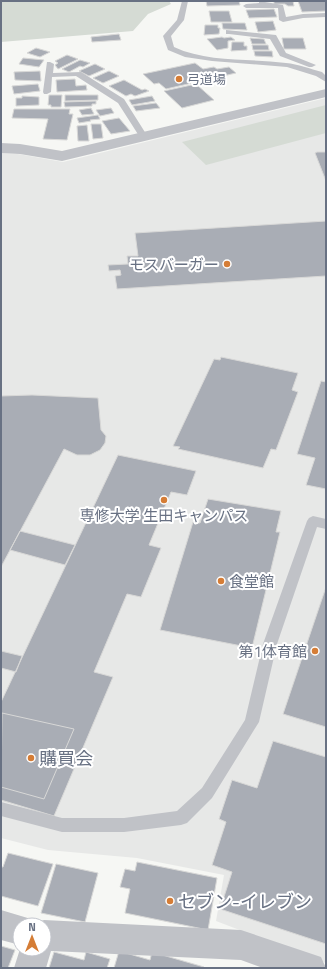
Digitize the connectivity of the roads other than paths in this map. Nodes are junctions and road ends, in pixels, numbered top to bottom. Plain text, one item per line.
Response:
1 (186, 1) edge
2 (263, 3) edge
3 (246, 6) dead end
4 (326, 15) edge
5 (229, 32) dead end
6 (50, 64) dead end
7 (326, 70) edge
8 (49, 75) junction
9 (326, 80) edge
10 (47, 92) dead end
11 (326, 93) edge
12 (144, 137) junction
13 (1, 148) edge
14 (326, 524) edge
15 (1, 809) edge
16 (1, 925) edge
17 (12, 928) edge
18 (52, 936) edge
19 (33, 957) edge
20 (30, 968) edge
21 (310, 968) edge

1 - 9 lane
2 - 3 lane
2 - 4 lane
5 - 7 lane
6 - 8 lane
8 - 10 lane
8 - 12 lane
11 - 12 street
12 - 13 street
14 - 15 lane
16 - 17 street
18 - 21 street
19 - 20 street

